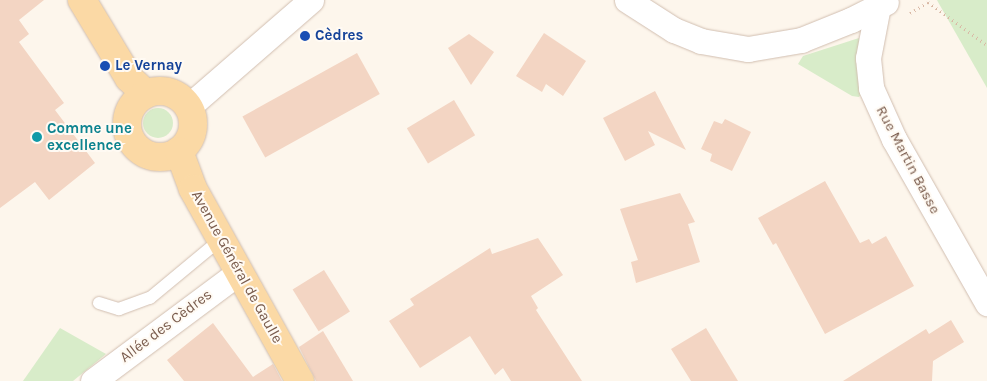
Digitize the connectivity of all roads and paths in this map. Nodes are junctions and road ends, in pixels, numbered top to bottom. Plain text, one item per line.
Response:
1 (82, 0) edge
2 (311, 0) edge
3 (627, 0) edge
4 (884, 3) edge
5 (930, 6) dead end
6 (987, 45) edge
7 (146, 94) junction
8 (188, 107) junction
9 (179, 151) junction
10 (220, 240) junction
11 (239, 272) junction
12 (99, 303) dead end
13 (987, 303) edge
14 (93, 381) edge
15 (300, 381) edge

1 - 7 main road
2 - 8 street
3 - 4 street
4 - 13 street, Rue Martin Basse
5 - 6 path
7 - 8 main road
7 - 9 main road
8 - 9 main road
9 - 10 main road, Avenue Général de Gaulle
10 - 11 main road, Avenue Général de Gaulle
10 - 12 lane
11 - 14 street, Allée des Cèdres
11 - 15 main road, Avenue Général de Gaulle

